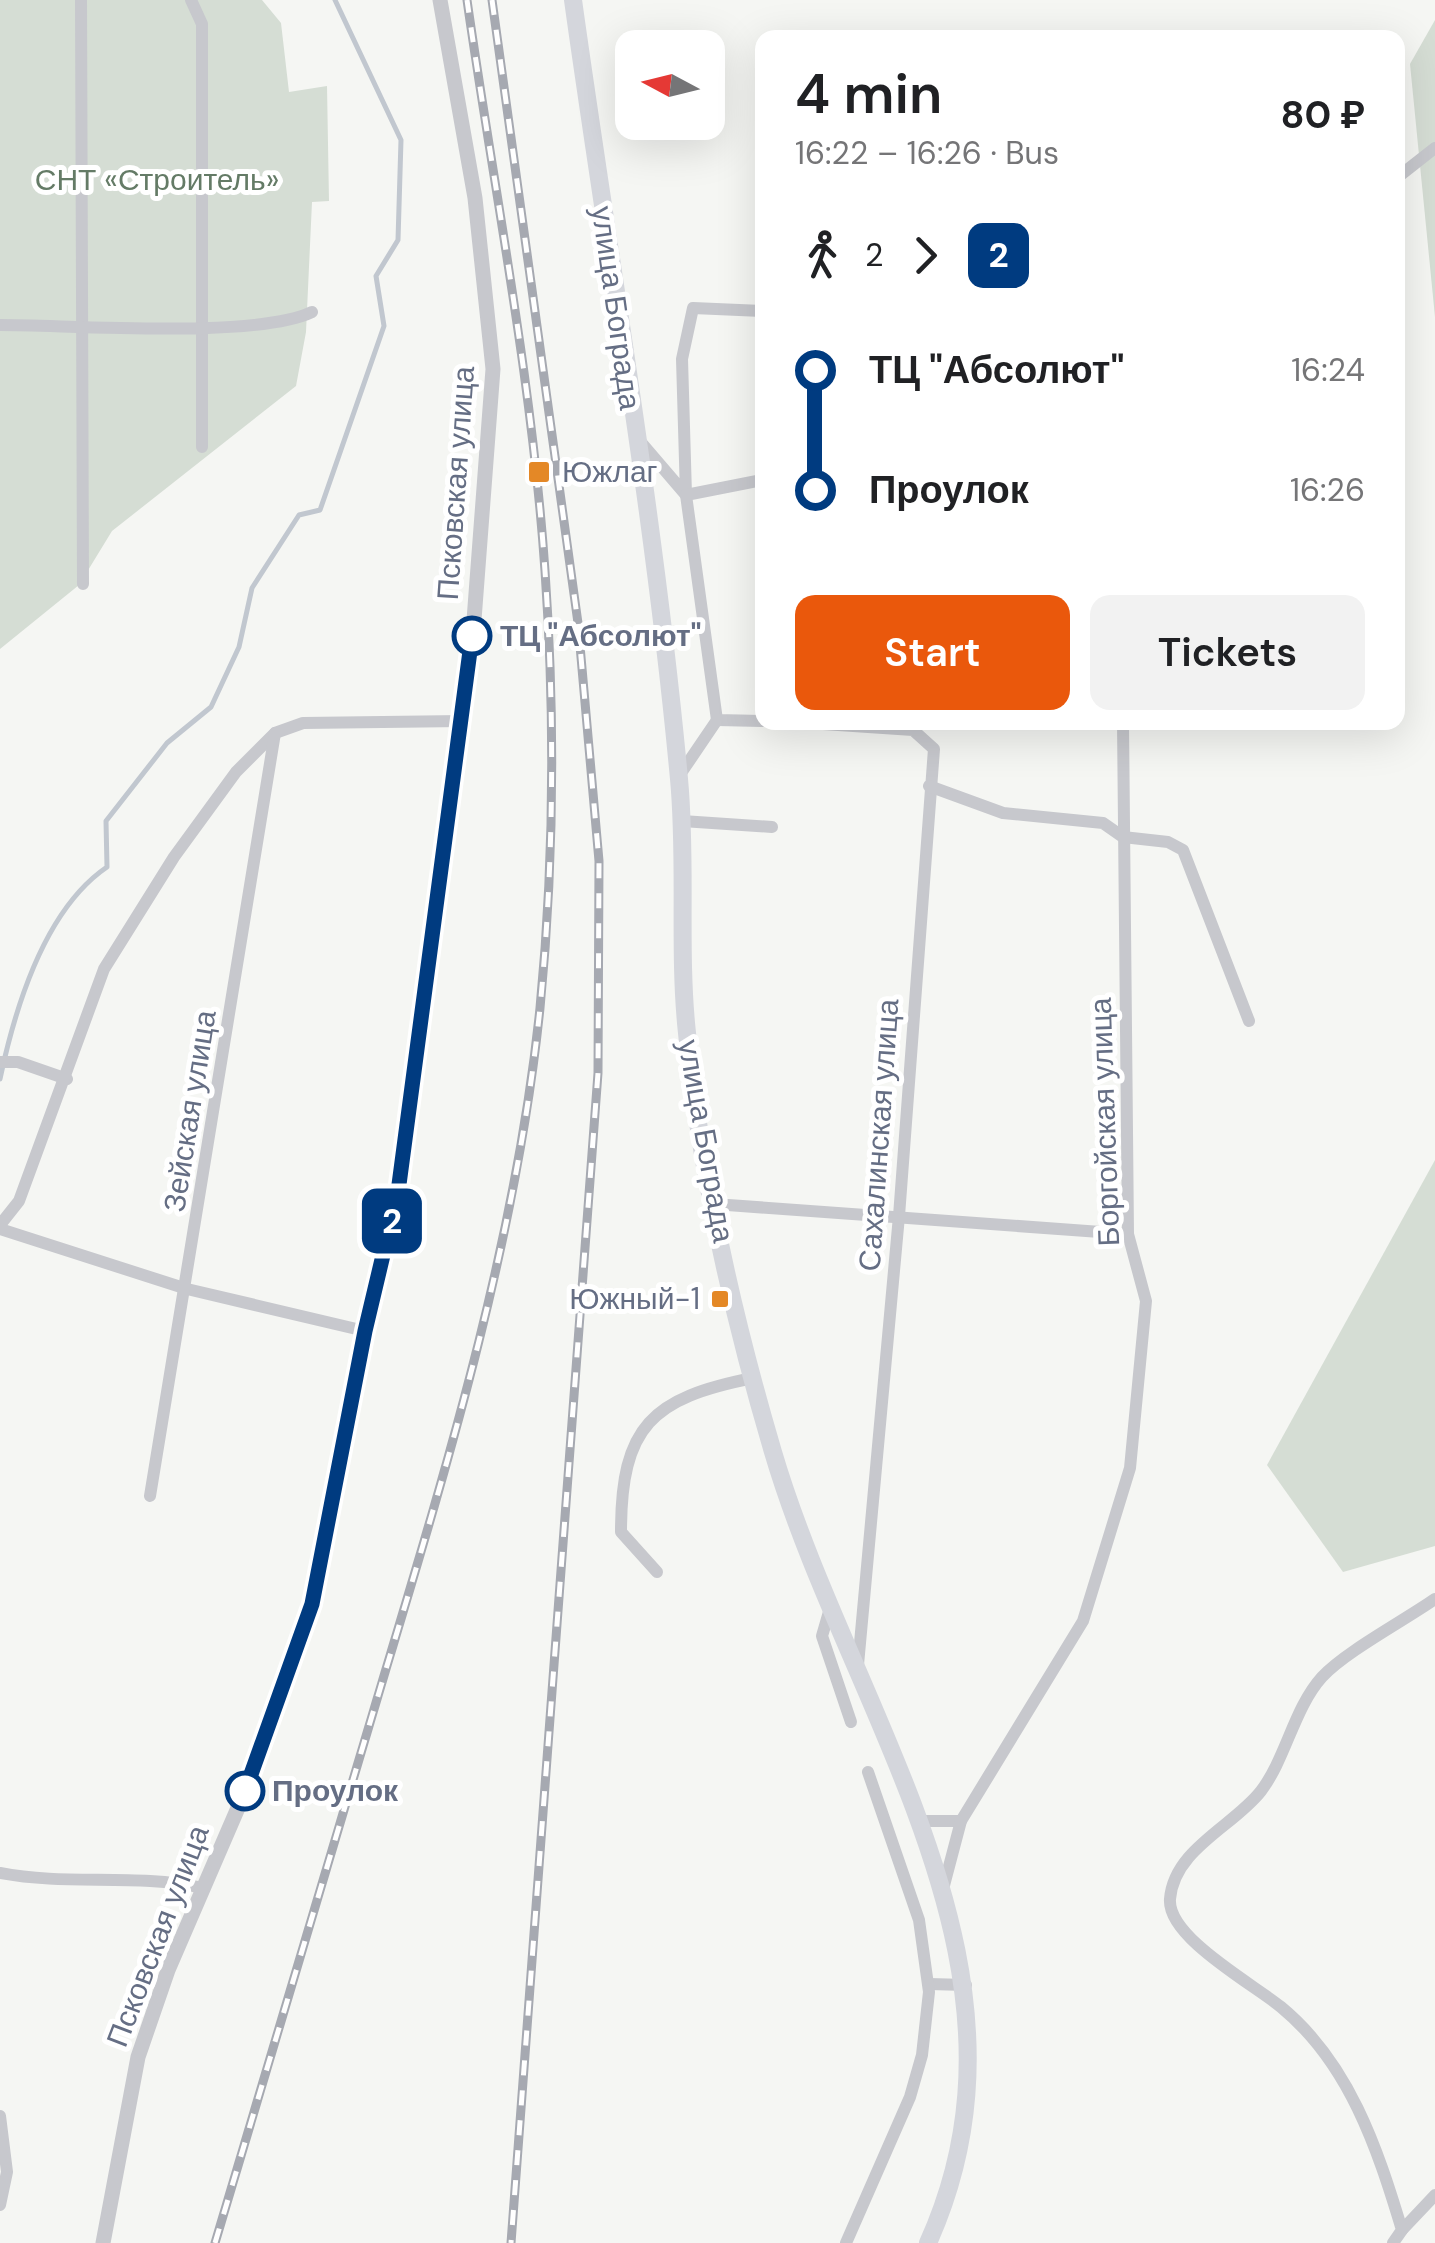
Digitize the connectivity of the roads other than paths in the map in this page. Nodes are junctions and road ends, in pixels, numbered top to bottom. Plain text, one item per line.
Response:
1 (81, 0) edge
2 (190, 0) edge
3 (440, 0) edge
4 (573, 0) edge
5 (1435, 148) edge
6 (1405, 172) edge
7 (312, 312) dead end
8 (755, 312) edge
9 (0, 325) edge
10 (82, 325) junction
11 (203, 326) junction
12 (634, 434) junction
13 (202, 447) dead end
14 (755, 481) edge
15 (686, 495) junction
16 (82, 584) dead end
17 (462, 720) junction
18 (717, 720) junction
19 (755, 722) edge
20 (914, 730) edge
21 (1122, 730) edge
22 (275, 733) junction
23 (678, 776) junction
24 (929, 786) junction
25 (682, 821) junction
26 (772, 827) dead end
27 (1122, 837) junction
28 (1248, 1021) dead end
29 (0, 1062) edge
30 (67, 1079) junction
31 (714, 1204) junction
32 (899, 1216) junction
33 (0, 1227) edge
34 (1128, 1234) junction
35 (187, 1289) junction
36 (365, 1331) junction
37 (753, 1378) junction
38 (150, 1496) dead end
39 (657, 1572) dead end
40 (1435, 1600) edge
41 (831, 1604) junction
42 (857, 1672) junction
43 (851, 1722) dead end
44 (868, 1772) dead end
45 (916, 1821) junction
46 (961, 1821) junction
47 (0, 1872) edge
48 (203, 1888) junction
49 (941, 1894) junction
50 (929, 1984) junction
51 (966, 1985) junction
52 (0, 2116) edge
53 (1435, 2195) edge
54 (0, 2205) edge
55 (1402, 2230) junction
56 (103, 2243) edge
57 (846, 2243) edge
58 (928, 2243) edge
59 (1392, 2243) edge

1 - 10 street
2 - 11 street
3 - 17 street, Псковская улица
4 - 12 main road, улица Бограда
5 - 6 street
7 - 11 street
8 - 15 street
9 - 10 street
10 - 11 street
10 - 16 street
11 - 13 street
12 - 15 street
12 - 23 main road, улица Бограда
14 - 15 street
15 - 18 street
17 - 22 street
17 - 36 street, Псковская улица
18 - 19 street
18 - 23 street
20 - 24 street, Сахалинская улица
21 - 27 street, Боргойская улица
22 - 30 street
22 - 35 street, Зейская улица
23 - 25 main road, улица Бограда
24 - 27 street
24 - 32 street, Сахалинская улица
25 - 26 street
25 - 31 main road, улица Бограда
27 - 28 street
27 - 34 street, Боргойская улица
29 - 30 street
30 - 33 street
31 - 32 street
31 - 37 main road, улица Бограда
32 - 34 street
32 - 42 street, Сахалинская улица
33 - 35 street
34 - 46 street, Боргойская улица
35 - 36 street
35 - 38 street, Зейская улица
36 - 48 street, Псковская улица
37 - 39 street
37 - 41 main road, улица Бограда
40 - 55 street
41 - 42 main road, улица Бограда
41 - 43 street
42 - 45 main road, улица Бограда
44 - 50 street
45 - 46 street
45 - 49 main road, улица Бограда
46 - 49 street, Боргойская улица
47 - 48 street
48 - 56 street, Псковская улица
49 - 51 main road, улица Бограда
50 - 51 street
50 - 57 street
51 - 58 main road, улица Бограда
52 - 54 street
53 - 55 street
55 - 59 street

